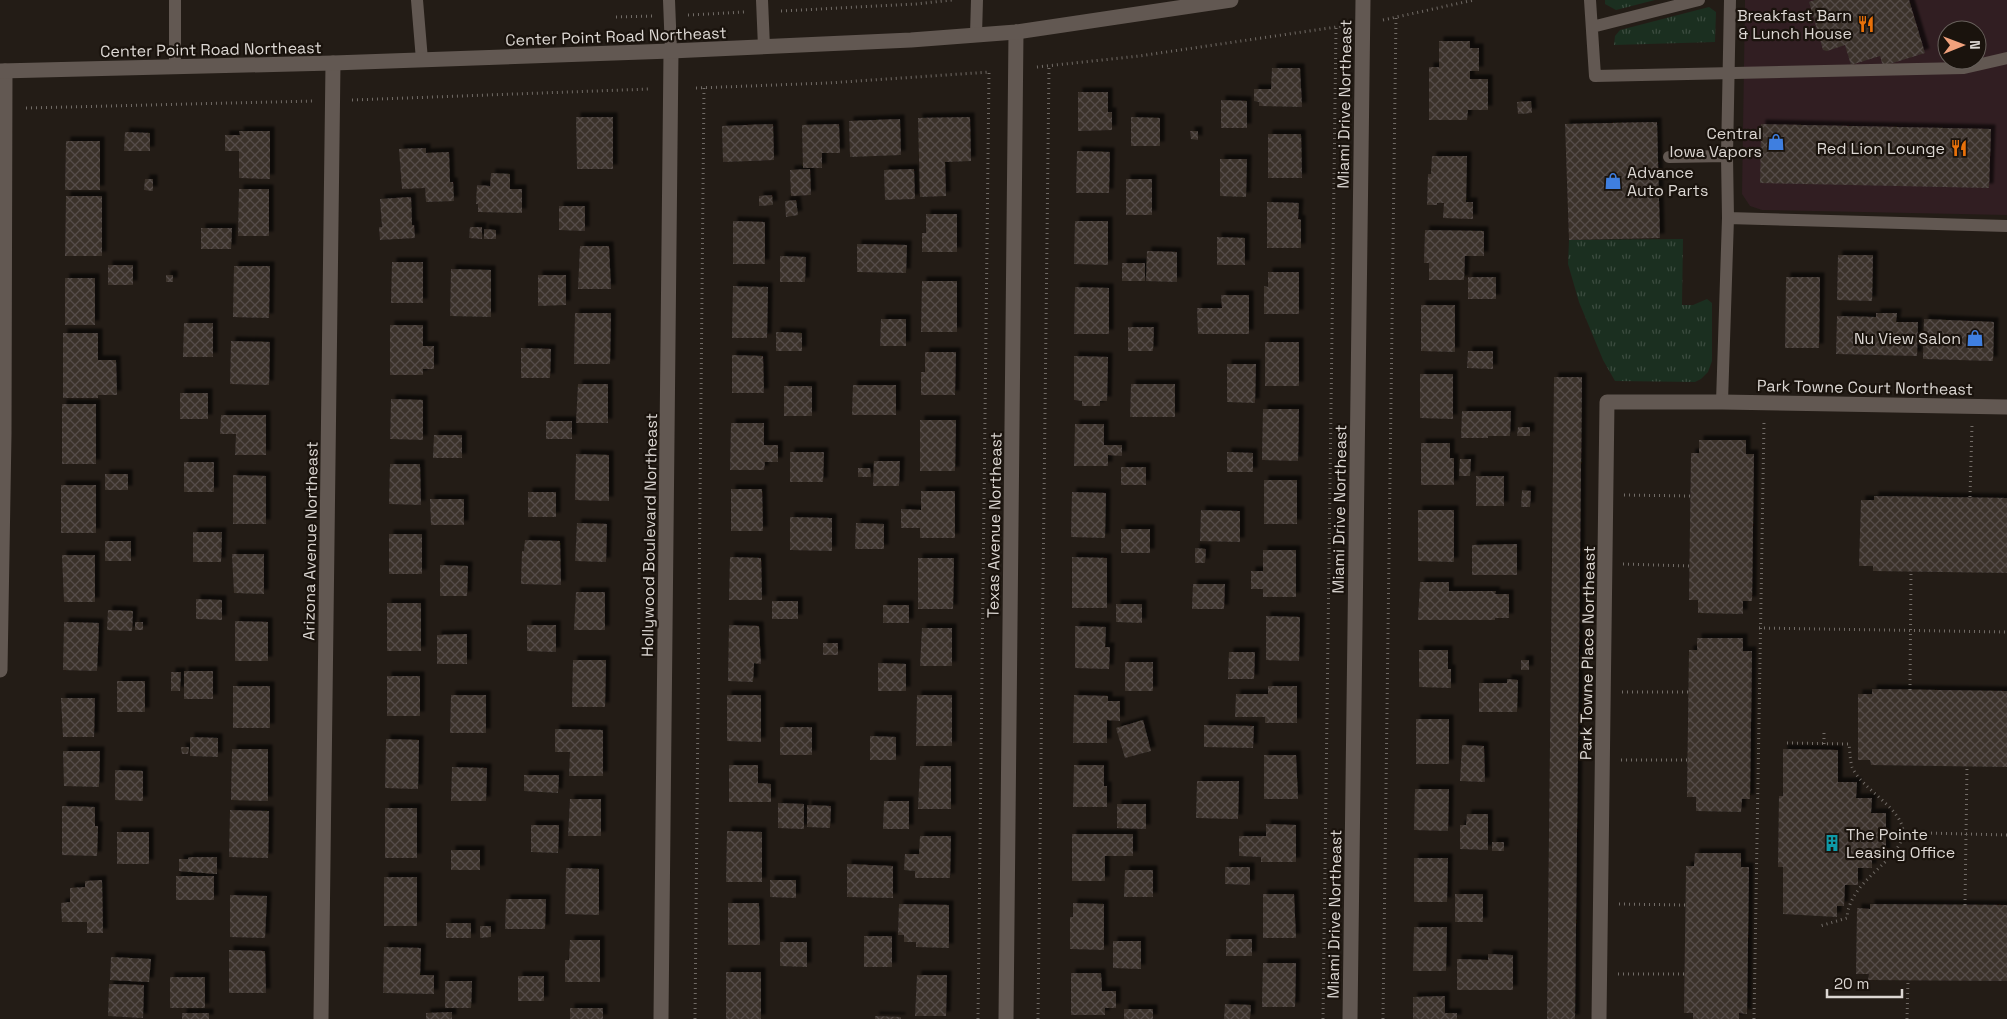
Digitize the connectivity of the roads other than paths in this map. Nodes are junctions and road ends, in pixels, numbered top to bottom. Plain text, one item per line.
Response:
1 (175, 0) edge
2 (417, 0) edge
3 (669, 0) edge
4 (976, 0) edge
5 (1231, 0) edge
6 (1363, 0) edge
7 (1590, 0) edge
8 (1699, 0) edge
9 (1730, 0) edge
10 (763, 6) edge
11 (1592, 27) junction
12 (1016, 32) junction
13 (976, 35) junction
14 (764, 47) junction
15 (671, 52) junction
16 (2007, 58) edge
17 (422, 60) junction
18 (333, 63) junction
19 (175, 67) junction
20 (2, 71) edge
21 (1728, 72) junction
22 (1727, 156) junction
23 (1669, 157) dead end
24 (1728, 218) junction
25 (2007, 226) edge
26 (1722, 402) junction
27 (2007, 407) edge
28 (2, 434) edge
29 (0, 670) edge
30 (321, 1019) edge
31 (661, 1019) edge
32 (1006, 1019) edge
33 (1350, 1019) edge
34 (1599, 1019) edge

1 - 19 lane
2 - 17 lane
3 - 15 lane
4 - 13 lane
5 - 12 street, Center Point Road Northeast
6 - 33 street, Miami Drive Northeast
7 - 11 lane
8 - 11 lane
9 - 21 lane
10 - 14 lane
11 - 21 lane
12 - 13 street, Center Point Road Northeast
12 - 32 street, Texas Avenue Northeast
13 - 14 street, Center Point Road Northeast
14 - 15 street, Center Point Road Northeast
15 - 17 street, Center Point Road Northeast
15 - 31 street, Hollywood Boulevard Northeast
16 - 21 lane
17 - 18 street, Center Point Road Northeast
18 - 19 street, Center Point Road Northeast
18 - 30 street, Arizona Avenue Northeast
19 - 20 street, Center Point Road Northeast
20 - 28 street
21 - 22 lane
22 - 23 lane
22 - 24 lane
24 - 25 lane
24 - 26 lane
26 - 27 street, Park Towne Court Northeast
26 - 34 street, Park Towne Place Northeast
28 - 29 street

